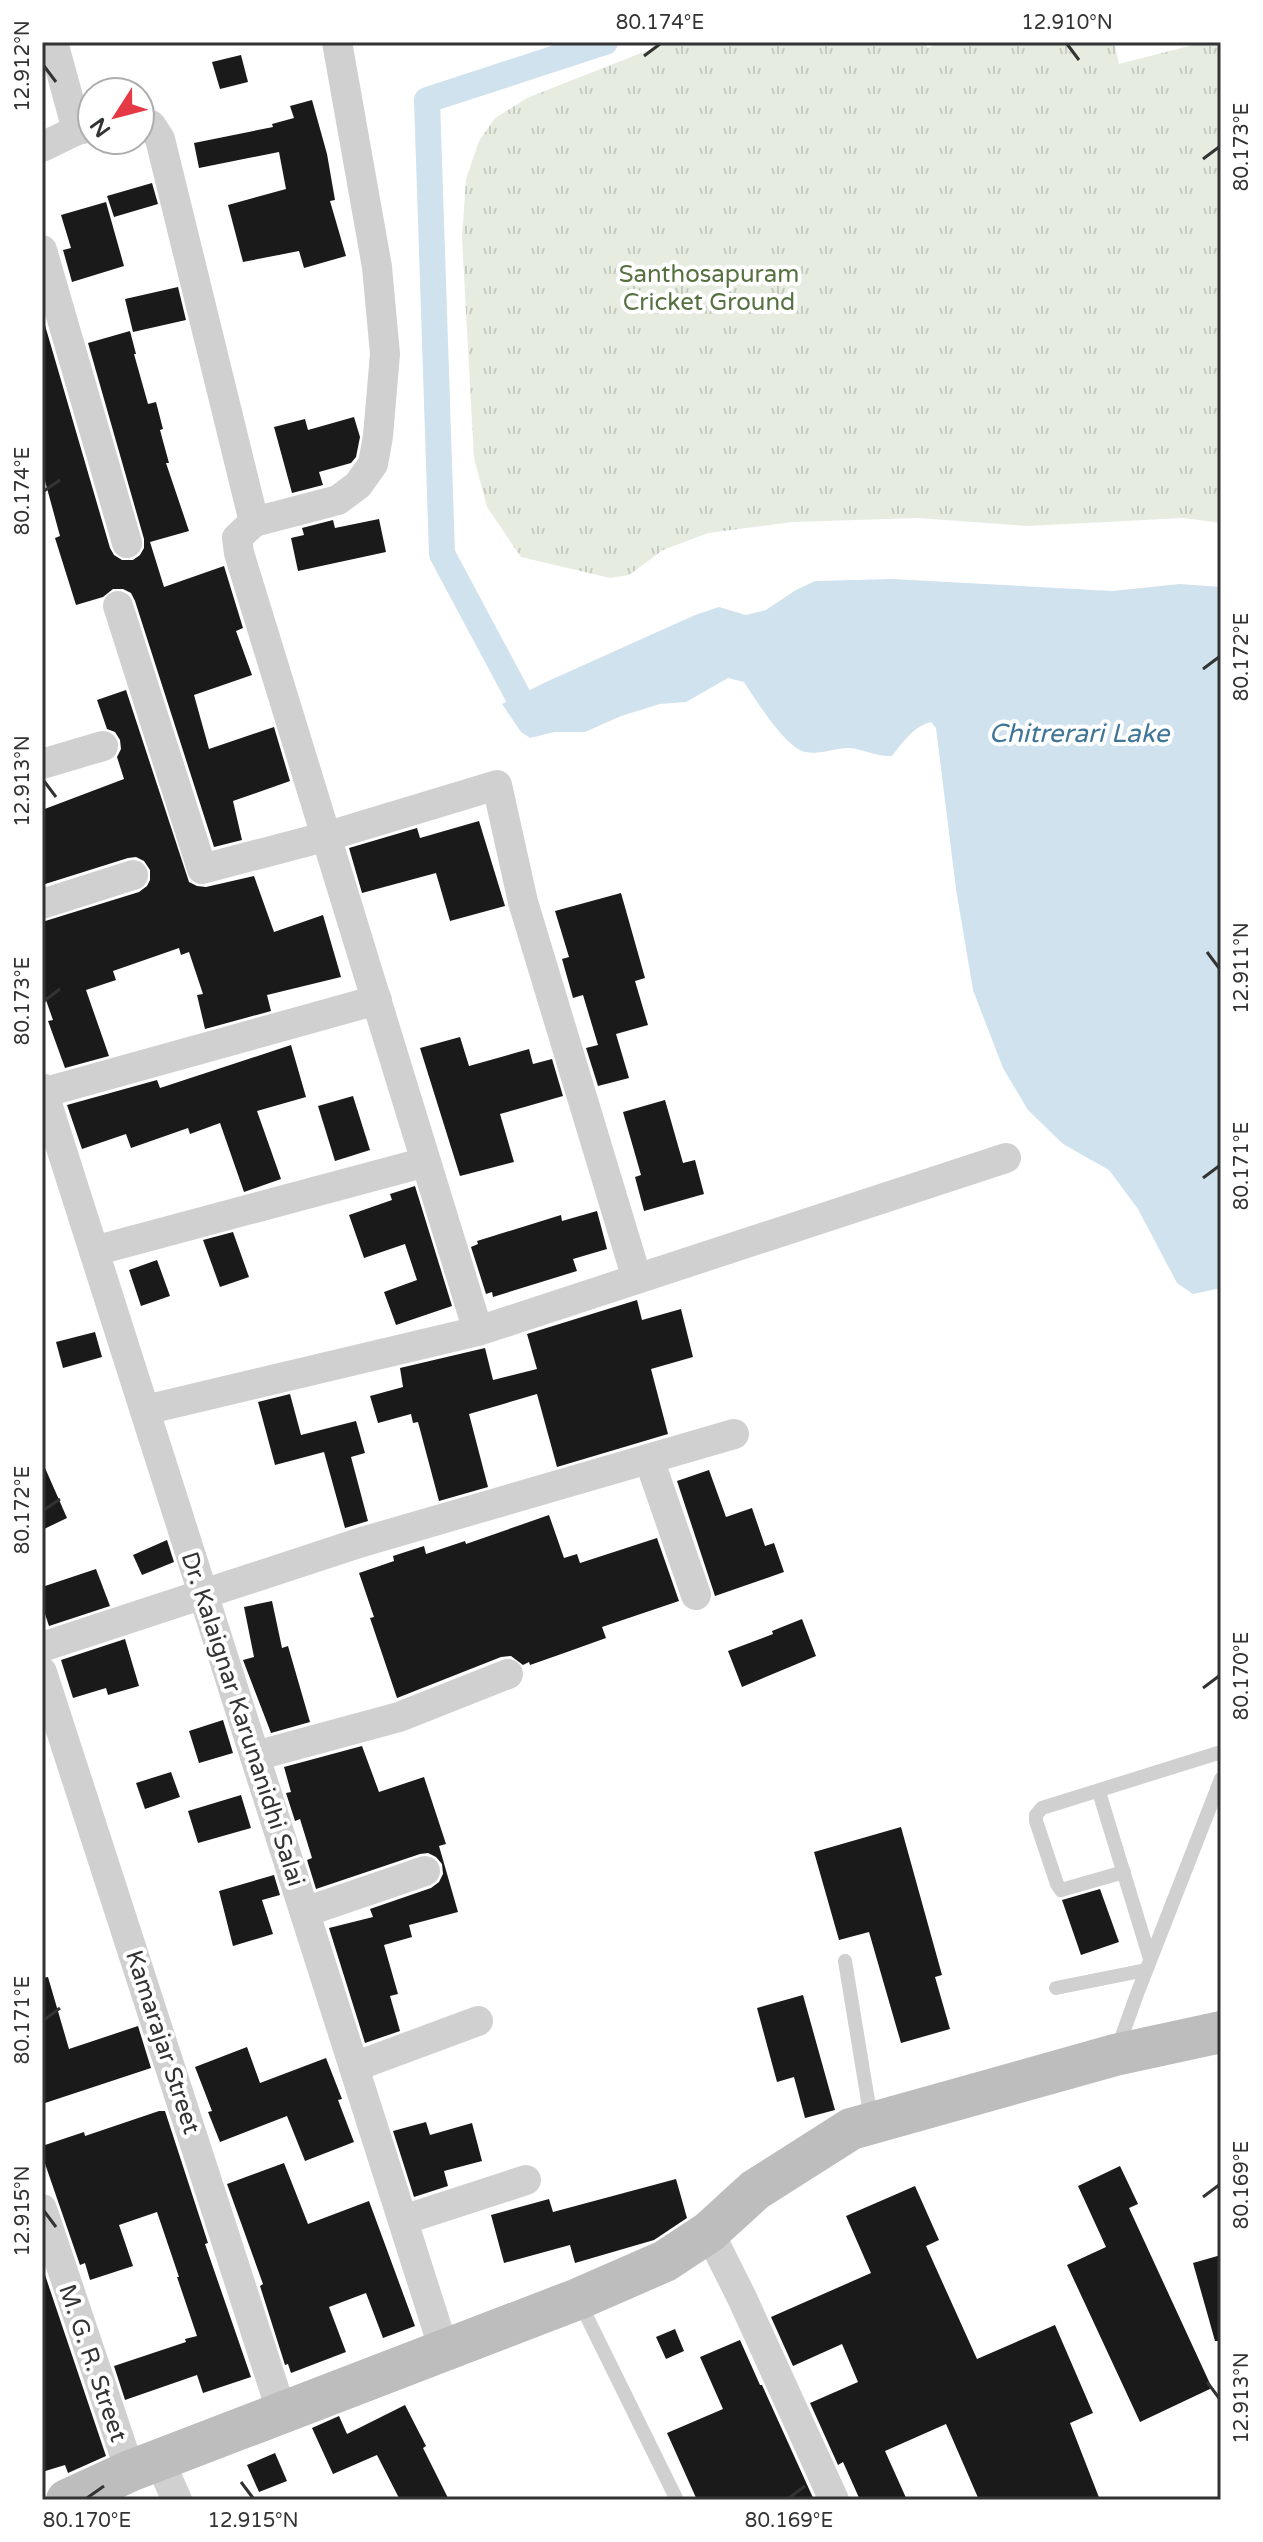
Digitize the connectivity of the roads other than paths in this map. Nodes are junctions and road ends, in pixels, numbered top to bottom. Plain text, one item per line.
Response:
1 (337, 42) edge
2 (55, 45) edge
3 (76, 104) edge
4 (76, 133) edge
5 (156, 133) edge
6 (42, 147) edge
7 (42, 250) edge
8 (254, 522) junction
9 (127, 543) dead end
10 (118, 606) dead end
11 (103, 746) dead end
12 (42, 764) edge
13 (328, 836) junction
14 (133, 875) dead end
15 (42, 904) edge
16 (377, 1000) junction
17 (42, 1091) edge
18 (1006, 1158) dead end
19 (426, 1162) junction
20 (94, 1251) junction
21 (637, 1279) junction
22 (478, 1331) junction
23 (145, 1410) junction
24 (734, 1434) dead end
25 (649, 1459) junction
26 (696, 1595) dead end
27 (204, 1596) junction
28 (42, 1647) edge
29 (42, 1672) edge
30 (508, 1674) dead end
31 (1221, 1754) edge
32 (255, 1756) junction
33 (1221, 1779) edge
34 (1099, 1792) junction
35 (425, 1871) dead end
36 (1124, 1872) junction
37 (305, 1912) junction
38 (845, 1961) dead end
39 (1148, 1964) junction
40 (1056, 1988) dead end
41 (478, 2021) dead end
42 (1221, 2032) edge
43 (1115, 2055) junction
44 (354, 2067) junction
45 (872, 2124) junction
46 (526, 2180) dead end
47 (42, 2209) edge
48 (403, 2220) junction
49 (709, 2232) junction
50 (53, 2283) edge
51 (578, 2299) junction
52 (444, 2350) junction
53 (282, 2413) junction
54 (144, 2466) junction
55 (67, 2500) edge
56 (177, 2500) edge
57 (677, 2500) edge
58 (834, 2500) edge

1 - 8 street
2 - 3 street
4 - 6 street
5 - 8 street
7 - 9 street
8 - 13 street
10 - 13 street
11 - 12 street
13 - 16 street
13 - 21 street
14 - 15 street
16 - 17 street
16 - 19 street
17 - 20 street, Dr. Kalaignar Karunanidhi Salai
18 - 21 street
19 - 20 street
19 - 22 street
20 - 23 street, Dr. Kalaignar Karunanidhi Salai
21 - 22 street
22 - 23 street
23 - 27 street, Dr. Kalaignar Karunanidhi Salai
24 - 25 street
25 - 26 street
25 - 27 street
27 - 28 street
27 - 32 street, Dr. Kalaignar Karunanidhi Salai
29 - 53 street, Kamarajar Street
30 - 32 street
31 - 34 lane
32 - 37 street, Dr. Kalaignar Karunanidhi Salai
33 - 39 lane
34 - 36 lane
34 - 36 lane
35 - 37 street
36 - 39 lane
37 - 44 street, Dr. Kalaignar Karunanidhi Salai
38 - 45 lane
39 - 40 lane
39 - 43 lane
41 - 44 street
42 - 43 street
43 - 45 street
44 - 48 street, Dr. Kalaignar Karunanidhi Salai
45 - 49 street
46 - 48 street
47 - 50 street, M. G. R. Street
48 - 52 street, Dr. Kalaignar Karunanidhi Salai
49 - 51 street
49 - 58 street
50 - 54 street, M. G. R. Street
51 - 52 street
51 - 57 lane
52 - 53 street
53 - 54 street
54 - 55 street
54 - 56 street, M. G. R. Street

